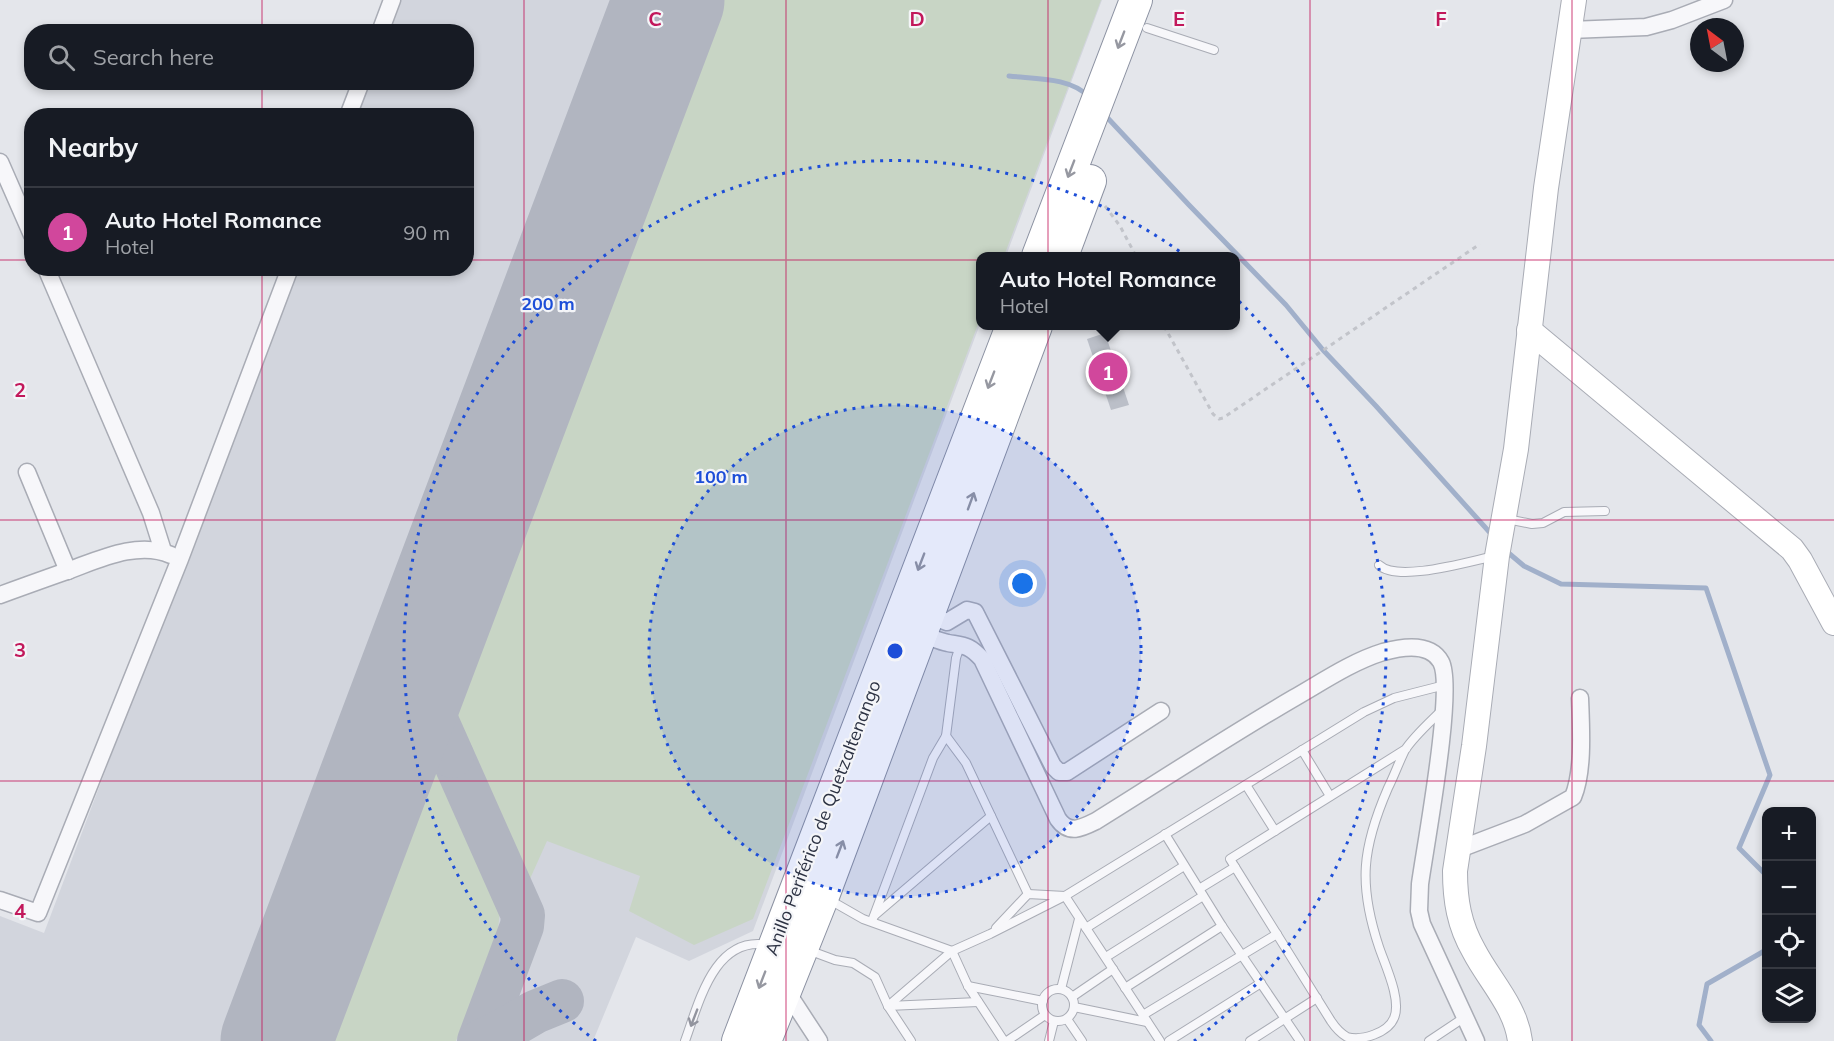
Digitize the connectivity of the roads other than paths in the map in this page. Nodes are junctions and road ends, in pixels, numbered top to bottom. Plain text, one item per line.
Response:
1 (392, 0) edge
2 (1574, 0) edge
3 (1724, 0) edge
4 (1147, 9) edge
5 (383, 24) edge
6 (1570, 30) junction
7 (1214, 50) dead end
8 (358, 90) edge
9 (351, 108) edge
10 (1105, 110) junction
11 (0, 162) edge
12 (24, 217) edge
13 (1040, 252) edge
14 (1064, 252) edge
15 (49, 276) edge
16 (287, 276) edge
17 (1011, 330) edge
18 (1035, 330) edge
19 (1529, 330) junction
20 (27, 472) dead end
21 (1605, 511) dead end
22 (1503, 522) junction
23 (163, 551) junction
24 (1497, 556) junction
25 (180, 559) junction
26 (1380, 565) dead end
27 (68, 571) junction
28 (0, 595) edge
29 (1834, 623) edge
30 (924, 625) junction
31 (961, 643) junction
32 (1445, 685) junction
33 (1580, 698) dead end
34 (1444, 707) junction
35 (1161, 711) dead end
36 (946, 736) junction
37 (1406, 749) junction
38 (1302, 750) junction
39 (1246, 785) junction
40 (1330, 796) junction
41 (991, 816) junction
42 (1275, 831) junction
43 (1165, 834) junction
44 (1457, 850) junction
45 (1184, 866) junction
46 (1235, 867) junction
47 (1201, 893) junction
48 (1028, 894) junction
49 (822, 896) junction
50 (1065, 896) junction
51 (0, 900) edge
52 (873, 918) junction
53 (1079, 919) junction
54 (1222, 926) junction
55 (1086, 928) junction
56 (990, 934) junction
57 (1277, 934) junction
58 (788, 947) junction
59 (952, 951) junction
60 (1241, 956) junction
61 (1106, 957) junction
62 (1113, 969) junction
63 (1261, 983) junction
64 (968, 986) junction
65 (1125, 988) junction
66 (785, 989) junction
67 (1061, 989) junction
68 (1072, 997) junction
69 (1317, 999) junction
70 (1043, 1001) junction
71 (978, 1002) junction
72 (888, 1006) junction
73 (1074, 1007) junction
74 (1045, 1015) junction
75 (1465, 1017) junction
76 (1145, 1018) junction
77 (1285, 1018) junction
78 (1067, 1019) junction
79 (1054, 1021) junction
80 (685, 1041) edge
81 (738, 1041) edge
82 (765, 1041) edge
83 (819, 1041) edge
84 (911, 1041) edge
85 (1005, 1041) edge
86 (1049, 1041) edge
87 (1082, 1041) edge
88 (1160, 1041) edge
89 (1169, 1041) edge
90 (1250, 1041) edge
91 (1300, 1041) edge
92 (1429, 1041) edge
93 (1476, 1041) edge
94 (1520, 1041) edge

1 - 5 street
2 - 6 street
3 - 6 street
4 - 7 lane
4 - 10 highway
6 - 19 street
8 - 9 street
10 -> 13 highway
10 - 14 highway
11 - 12 street
15 - 23 street
16 - 25 street
17 -> 58 highway, Anillo Periférico de Quetzaltenango
30 -> 18 highway, Anillo Periférico de Quetzaltenango
19 - 22 street
19 - 29 street
20 - 27 street
21 - 22 lane
22 - 24 street
23 - 25 street
23 - 27 street
24 - 26 lane
24 - 44 street
25 - 51 street
27 - 28 street
30 - 31 street
30 - 35 street
49 -> 30 highway, Anillo Periférico de Quetzaltenango
31 - 32 street
31 - 36 lane
32 - 34 street
32 - 38 lane
33 - 44 street
34 - 37 lane
34 - 75 street
36 - 41 lane
36 - 52 lane
37 - 40 lane
37 - 69 lane
38 - 39 lane
38 - 40 lane
39 - 42 lane
39 - 43 lane
40 - 42 lane
41 - 48 lane
41 - 52 lane
42 - 46 lane
43 - 45 lane
43 - 50 lane
44 - 94 street
45 - 47 lane
45 - 55 lane
46 - 47 lane
46 - 57 lane
47 - 54 lane
47 - 61 lane
48 - 50 lane
48 - 56 lane
49 - 52 lane
49 - 58 highway, Anillo Periférico de Quetzaltenango
50 - 53 lane
50 - 56 lane
52 - 59 lane
53 - 55 lane
53 - 67 lane
54 - 60 lane
54 - 65 lane
55 - 61 lane
56 - 59 lane
57 - 60 lane
57 - 69 lane
58 - 66 highway, Anillo Periférico de Quetzaltenango
58 - 72 lane
58 -> 80 lane
58 -> 81 highway, Anillo Periférico de Quetzaltenango
59 - 64 lane
59 - 72 lane
60 - 63 lane
60 - 76 lane
61 - 62 lane
62 - 65 lane
62 - 68 lane
63 - 77 lane
63 - 89 lane
64 - 70 lane
64 - 71 lane
65 - 76 lane
66 - 82 highway, Anillo Periférico de Quetzaltenango
66 - 83 street
67 - 68 lane
67 - 70 lane
68 - 73 lane
69 - 77 lane
70 - 74 lane
71 - 72 lane
71 - 85 lane
72 - 84 lane
73 - 76 lane
73 - 78 lane
74 - 79 lane
74 - 85 lane
75 - 92 lane
75 - 93 street
76 - 88 lane
77 - 90 lane
77 - 91 lane
78 - 79 lane
78 - 87 lane
79 - 86 lane

